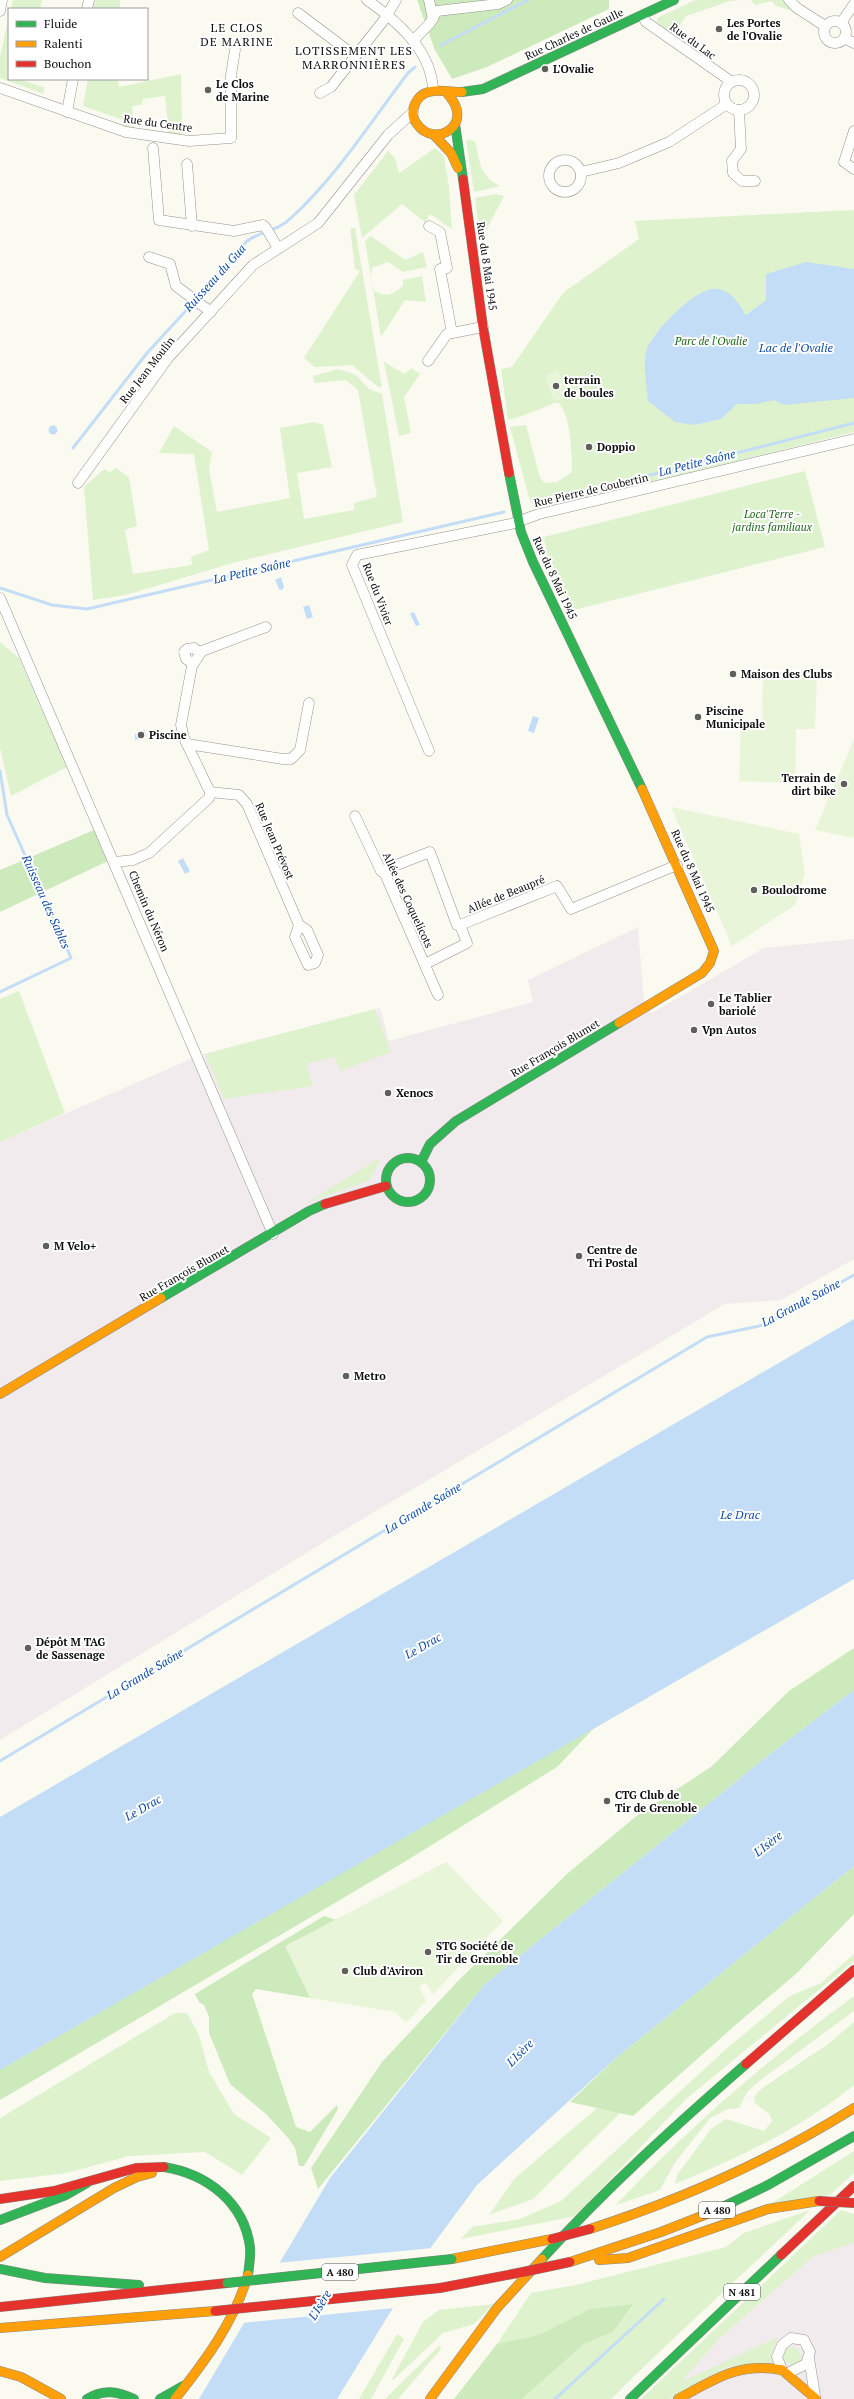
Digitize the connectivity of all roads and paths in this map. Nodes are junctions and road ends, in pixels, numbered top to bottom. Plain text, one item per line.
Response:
1 (2, 0) edge
2 (367, 0) edge
3 (396, 0) edge
4 (429, 0) edge
5 (507, 0) edge
6 (674, 0) edge
7 (789, 0) edge
8 (854, 4) edge
9 (0, 11) edge
10 (298, 13) dead end
11 (386, 14) junction
12 (643, 16) junction
13 (433, 19) junction
14 (841, 23) junction
15 (825, 26) junction
16 (844, 38) junction
17 (413, 41) junction
18 (854, 43) edge
19 (235, 50) dead end
20 (356, 56) junction
21 (74, 80) edge
22 (732, 82) junction
23 (0, 88) edge
24 (483, 89) junction
25 (433, 90) junction
26 (446, 92) junction
27 (320, 93) dead end
28 (727, 104) junction
29 (739, 110) junction
30 (67, 112) junction
31 (413, 112) junction
32 (457, 119) junction
33 (854, 131) edge
34 (434, 135) junction
35 (154, 148) dead end
36 (187, 164) dead end
37 (854, 169) edge
38 (581, 172) dead end
39 (462, 175) junction
40 (755, 181) dead end
41 (192, 226) junction
42 (430, 226) dead end
43 (278, 248) junction
44 (149, 257) dead end
45 (210, 312) junction
46 (483, 327) junction
47 (452, 333) junction
48 (428, 361) dead end
49 (854, 439) edge
50 (78, 483) dead end
51 (520, 520) junction
52 (0, 598) edge
53 (266, 627) dead end
54 (309, 703) dead end
55 (187, 744) junction
56 (429, 751) dead end
57 (210, 792) junction
58 (355, 816) dead end
59 (114, 862) junction
60 (677, 865) junction
61 (381, 871) junction
62 (298, 925) dead end
63 (460, 925) junction
64 (710, 963) joint
65 (425, 964) junction
66 (438, 995) dead end
67 (421, 1162) junction
68 (386, 1186) junction
69 (273, 1234) junction
70 (0, 1394) edge
71 (854, 1970) edge
72 (848, 1988) dead end
73 (773, 2041) junction
74 (854, 2108) edge
75 (854, 2136) edge
76 (171, 2170) junction
77 (87, 2183) junction
78 (854, 2186) edge
79 (0, 2200) edge
80 (854, 2203) edge
81 (0, 2220) edge
82 (0, 2256) edge
83 (570, 2262) junction
84 (0, 2269) edge
85 (170, 2288) junction
86 (0, 2307) edge
87 (0, 2328) edge
88 (809, 2358) junction
89 (0, 2371) edge
90 (785, 2372) junction
91 (190, 2381) junction
92 (61, 2399) edge
93 (87, 2399) edge
94 (134, 2399) edge
95 (160, 2399) edge
96 (175, 2399) edge
97 (430, 2399) edge
98 (630, 2399) edge
99 (678, 2399) edge
100 (816, 2399) edge

1 - 9 street
2 - 11 street
3 - 11 street
4 - 13 street
5 - 13 street
6 - 12 main road, Rue Charles de Gaulle
7 - 15 street
8 - 14 street
10 - 20 street
11 - 17 street
11 - 20 street
12 - 22 street, Rue du Lac
12 - 24 main road, Rue Charles de Gaulle
13 - 17 street
14 - 15 street
14 - 16 street
15 - 16 street
16 - 18 street
17 - 25 street
19 - 30 street, Rue du Centre
20 - 27 street
21 - 30 street
22 - 28 street
22 - 29 street
23 - 30 street, Rue du Centre
24 - 26 main road, Rue Charles de Gaulle
24 - 32 main road, Rue Charles de Gaulle
25 - 26 main road
25 - 31 main road
26 - 32 main road
28 - 29 street
28 - 38 street
29 - 40 street
31 - 34 main road
31 - 43 street, Rue Jean Moulin
32 - 34 main road
32 - 39 main road, Rue du 8 Mai 1945
33 - 37 street
34 - 39 main road, Rue du 8 Mai 1945
35 - 41 street
36 - 41 street
39 - 46 main road, Rue du 8 Mai 1945
41 - 43 street
42 - 47 street
43 - 45 street, Rue Jean Moulin
44 - 45 street
45 - 50 street, Rue Jean Moulin
46 - 47 street
46 - 51 main road, Rue du 8 Mai 1945
47 - 48 street
49 - 51 street, Rue Pierre de Coubertin
51 - 56 street, Rue du Vivier
51 - 60 main road, Rue du 8 Mai 1945
52 - 59 street, Chemin du Néron
53 - 55 street
54 - 55 street
55 - 57 street
57 - 59 street
57 - 62 street, Rue Jean Prévost
58 - 61 street, Allée des Coquelicots
59 - 69 street, Chemin du Néron
60 - 63 street, Allée de Beaupré
60 - 64 main road, Rue du 8 Mai 1945
61 - 63 street
61 - 65 street, Allée des Coquelicots
63 - 65 street, Allée de Beaupré
64 - 67 main road, Rue François Blumet
65 - 66 street, Allée des Coquelicots
67 - 68 main road
67 - 68 main road
68 - 69 main road, Rue François Blumet
69 - 70 main road, Rue François Blumet
71 - 73 main road
72 - 73 main road
73 - 97 main road
74 - 85 main road, A 480, bridge
75 - 83 main road, A 480
76 - 77 main road
76 - 82 main road
76 - 91 main road
77 - 79 main road
77 - 81 main road
78 - 98 main road, N 481
80 - 83 main road, bridge
83 - 87 main road, A 480, bridge
84 - 85 main road
85 - 86 main road, A 480
88 - 90 street
88 - 90 street
88 - 100 street
89 - 92 main road
90 - 99 main road
90 - 100 main road
91 - 95 main road
91 - 96 main road
93 - 94 main road

